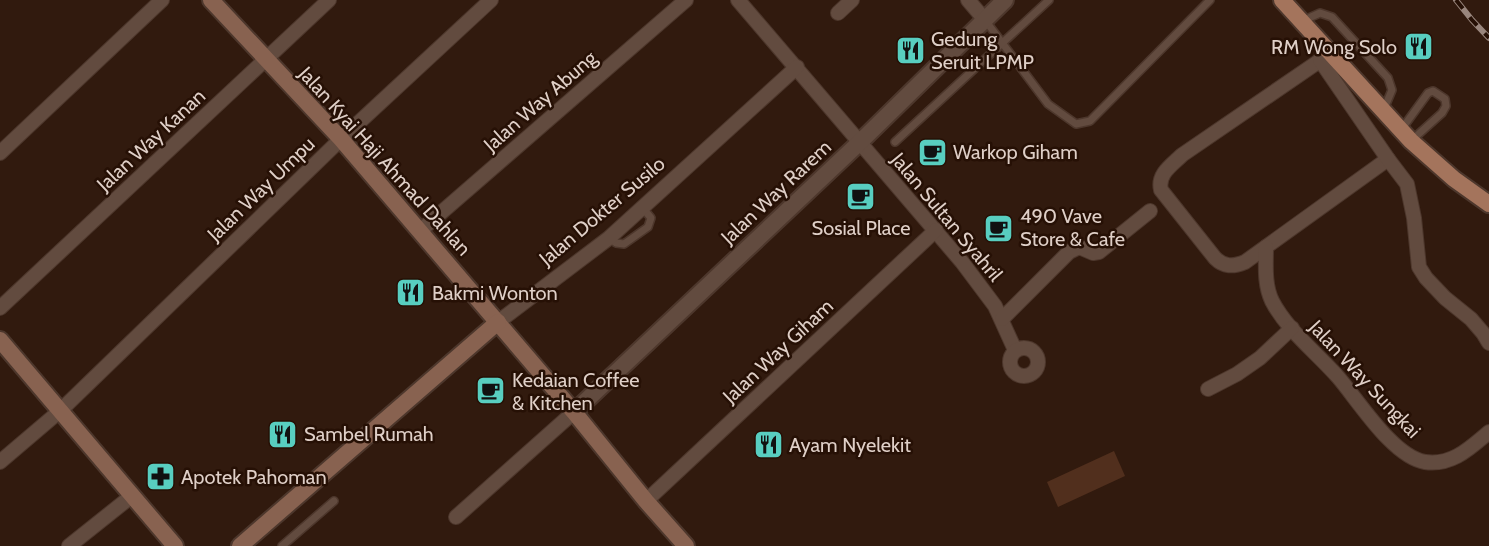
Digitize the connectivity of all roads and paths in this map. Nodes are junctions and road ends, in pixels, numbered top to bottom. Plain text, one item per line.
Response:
1 (162, 0) edge
2 (211, 0) edge
3 (329, 0) edge
4 (491, 0) edge
5 (686, 0) edge
6 (738, 0) edge
7 (852, 0) edge
8 (968, 0) edge
9 (1005, 0) edge
10 (1049, 0) edge
11 (1210, 0) edge
12 (1282, 0) edge
13 (838, 13) dead end
14 (985, 20) junction
15 (1301, 21) junction
16 (1002, 43) junction
17 (1325, 57) junction
18 (265, 59) junction
19 (797, 67) junction
20 (1383, 111) junction
21 (1406, 135) junction
22 (341, 139) junction
23 (895, 142) dead end
24 (859, 143) junction
25 (0, 153) edge
26 (1388, 159) junction
27 (1489, 204) edge
28 (1150, 211) dead end
29 (936, 230) junction
30 (420, 231) junction
31 (1266, 247) junction
32 (0, 308) edge
33 (1002, 319) junction
34 (498, 322) junction
35 (1292, 328) junction
36 (0, 340) edge
37 (1489, 343) edge
38 (1015, 350) dead end
39 (1208, 389) dead end
40 (61, 410) junction
41 (574, 412) junction
42 (1489, 432) edge
43 (0, 462) edge
44 (133, 495) junction
45 (334, 501) dead end
46 (646, 501) junction
47 (456, 517) dead end
48 (69, 546) edge
49 (175, 546) edge
50 (240, 546) edge
51 (282, 546) edge
52 (686, 546) edge

1 - 25 street
2 - 18 main road, Jalan Kyai Haji Ahmad Dahlan
3 - 18 street, Jalan Way Kanan
4 - 22 street, Jalan Way Umpu
5 - 30 street, Jalan Way Abung
6 - 19 street, Jalan Sultan Syahril
7 - 13 street
8 - 14 street
9 - 14 street, Jalan Way Rarem
10 - 16 lane
11 - 16 lane
12 - 15 main road
14 - 16 lane
14 - 24 street, Jalan Way Rarem
15 - 17 main road
15 - 20 lane
16 - 23 lane
17 - 20 main road
17 - 26 street
17 - 31 street
18 - 22 main road, Jalan Kyai Haji Ahmad Dahlan
18 - 32 street, Jalan Way Kanan
19 - 24 street, Jalan Sultan Syahril
19 - 34 street, Jalan Dokter Susilo
20 - 21 main road
21 - 21 lane
21 - 27 main road
22 - 30 main road, Jalan Kyai Haji Ahmad Dahlan
22 - 40 street, Jalan Way Umpu
24 - 29 street, Jalan Sultan Syahril
24 - 41 street, Jalan Way Rarem
26 - 31 street
26 - 37 street
28 - 33 street
29 - 33 street, Jalan Sultan Syahril
29 - 46 street, Jalan Way Giham
30 - 34 main road, Jalan Kyai Haji Ahmad Dahlan
31 - 35 street, Jalan Way Sungkai
33 - 38 street, Jalan Sultan Syahril
34 - 41 main road, Jalan Kyai Haji Ahmad Dahlan
34 - 50 main road, Jalan Dokter Susilo
35 - 39 street
35 - 42 street, Jalan Way Sungkai
36 - 40 main road
40 - 43 street, Jalan Way Umpu
40 - 44 main road
41 - 46 main road, Jalan Kyai Haji Ahmad Dahlan
41 - 47 street
44 - 48 street
44 - 49 main road
45 - 51 lane
46 - 52 main road, Jalan Kyai Haji Ahmad Dahlan

